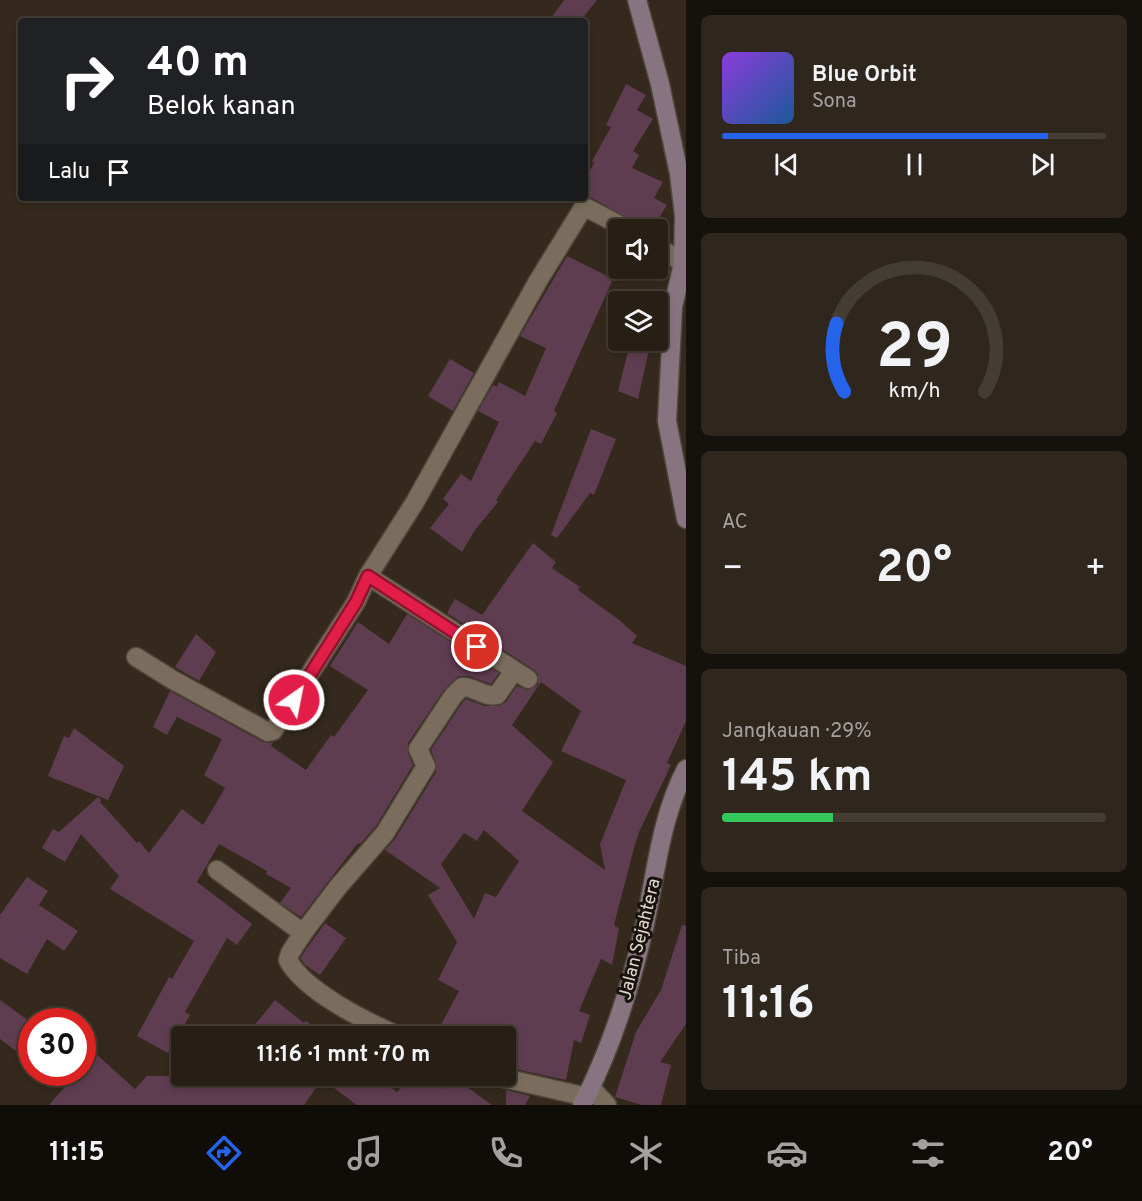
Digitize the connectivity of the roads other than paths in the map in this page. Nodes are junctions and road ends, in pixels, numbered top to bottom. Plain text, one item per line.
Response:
1 (637, 0) edge
2 (608, 219) edge
3 (668, 253) edge
4 (683, 263) junction
5 (686, 519) edge
6 (368, 576) junction
7 (136, 657) dead end
8 (686, 769) edge
9 (217, 870) dead end
10 (303, 933) junction
11 (378, 1026) edge
12 (516, 1081) edge
13 (587, 1097) edge
14 (607, 1105) edge

1 - 4 street
2 - 6 street
3 - 4 street
4 - 5 street
6 - 7 street
6 - 10 street
8 - 13 street, Jalan Sejahtera
9 - 10 street
10 - 11 street
12 - 13 street
13 - 14 street

